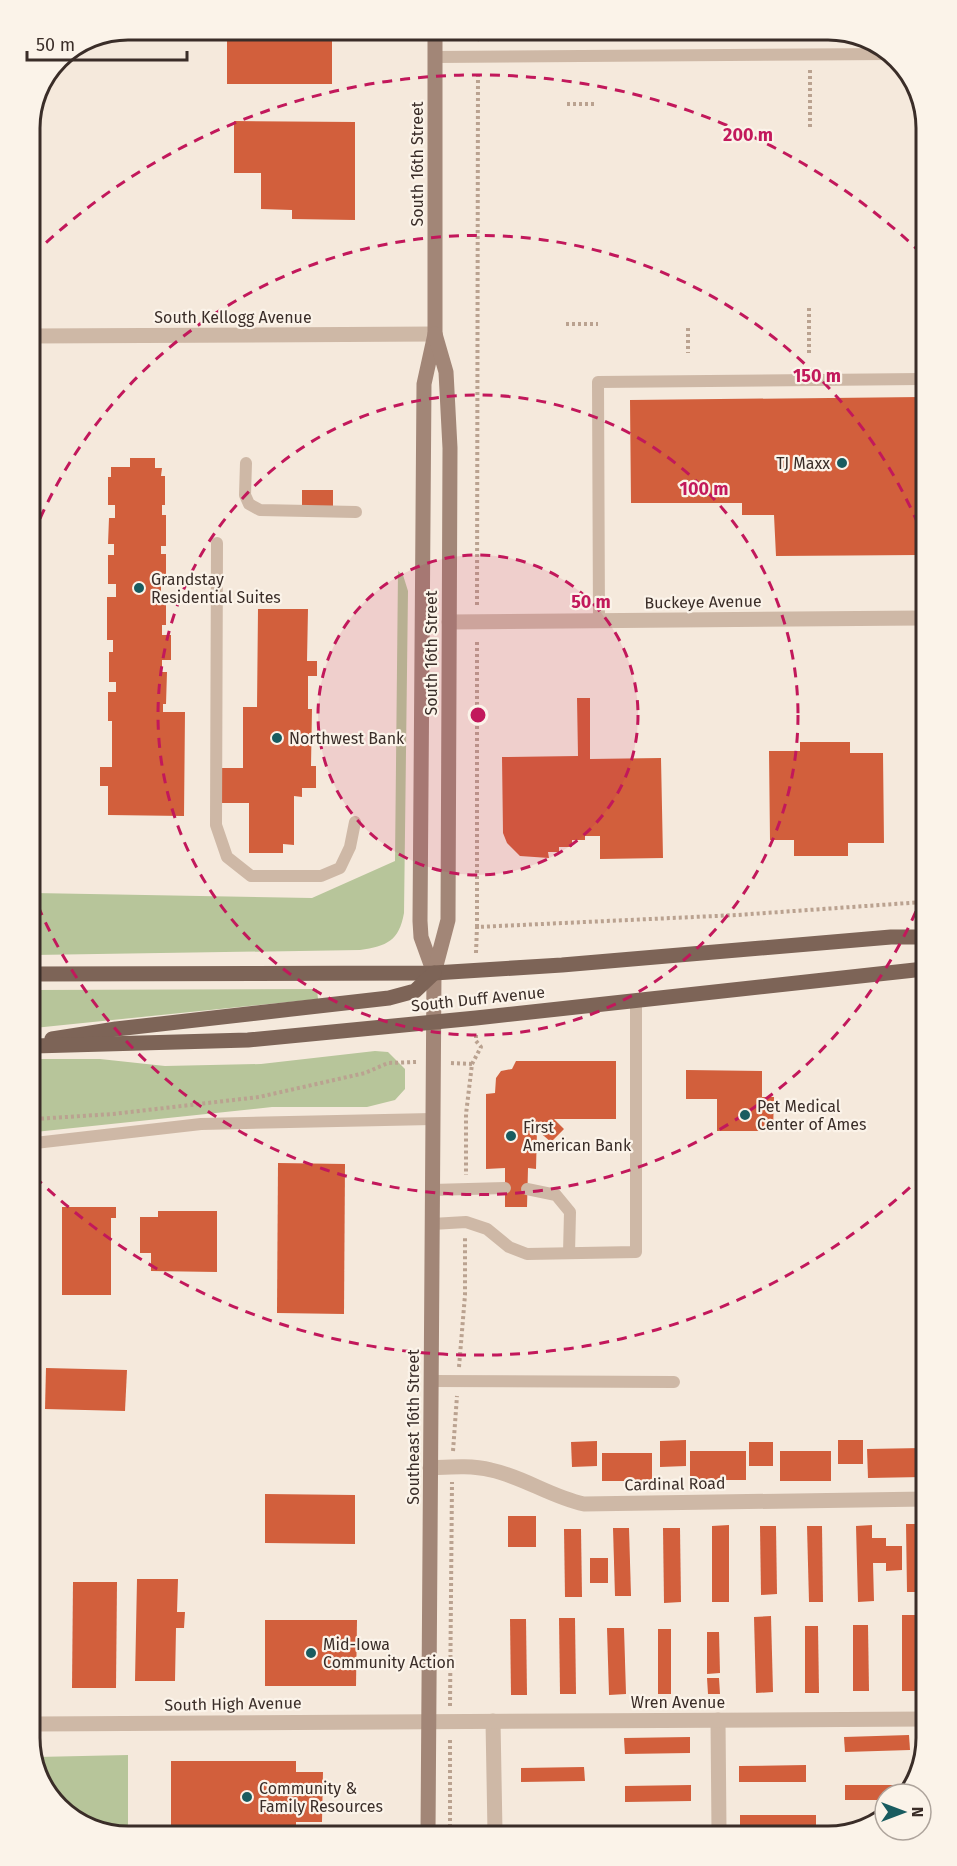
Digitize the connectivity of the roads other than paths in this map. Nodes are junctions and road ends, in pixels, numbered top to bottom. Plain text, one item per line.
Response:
1 (435, 40) edge
2 (876, 54) edge
3 (435, 57) junction
4 (435, 334) junction
5 (41, 336) edge
6 (916, 379) edge
7 (246, 463) dead end
8 (356, 512) dead end
9 (217, 543) dead end
10 (916, 618) edge
11 (598, 621) junction
12 (449, 622) junction
13 (355, 822) dead end
14 (916, 937) edge
15 (916, 970) edge
16 (434, 973) junction
17 (40, 974) edge
18 (636, 1000) junction
19 (433, 1022) junction
20 (40, 1041) edge
21 (40, 1046) edge
22 (432, 1119) junction
23 (40, 1142) edge
24 (505, 1188) dead end
25 (527, 1188) dead end
26 (432, 1190) junction
27 (432, 1224) junction
28 (569, 1253) junction
29 (431, 1381) junction
30 (674, 1382) dead end
31 (430, 1468) junction
32 (916, 1499) edge
33 (916, 1719) edge
34 (718, 1720) junction
35 (429, 1721) junction
36 (493, 1721) junction
37 (40, 1724) edge
38 (428, 1825) edge
39 (495, 1826) edge
40 (719, 1826) edge

1 - 3 main road, South 16th Street
2 - 3 lane
3 - 4 main road, South 16th Street
4 - 5 street, South Kellogg Avenue
4 - 12 main road, South 16th Street
4 - 16 main road, South 16th Street
6 - 11 lane
7 - 8 lane
9 - 13 lane
10 - 11 street, Buckeye Avenue
11 - 12 street, Buckeye Avenue
12 - 16 main road, South 16th Street
14 - 16 main road, South Duff Avenue
15 - 18 main road, South Duff Avenue
16 - 17 main road, South Duff Avenue
16 - 19 main road, South 16th Street
16 - 20 main road
18 - 19 main road, South Duff Avenue
18 - 28 lane
19 - 21 main road, South Duff Avenue
19 - 22 main road, Southeast 16th Street
22 - 23 lane
22 - 26 main road, Southeast 16th Street
24 - 26 lane
25 - 28 lane
26 - 27 main road, Southeast 16th Street
27 - 28 lane
27 - 29 main road, Southeast 16th Street
29 - 30 lane
29 - 31 main road, Southeast 16th Street
31 - 32 street, Cardinal Road
31 - 35 main road, Southeast 16th Street
33 - 34 street, Wren Avenue
34 - 36 street, Wren Avenue
34 - 40 street
35 - 36 street, Wren Avenue
35 - 37 street, South High Avenue
35 - 38 main road, Southeast 16th Street
36 - 39 street

